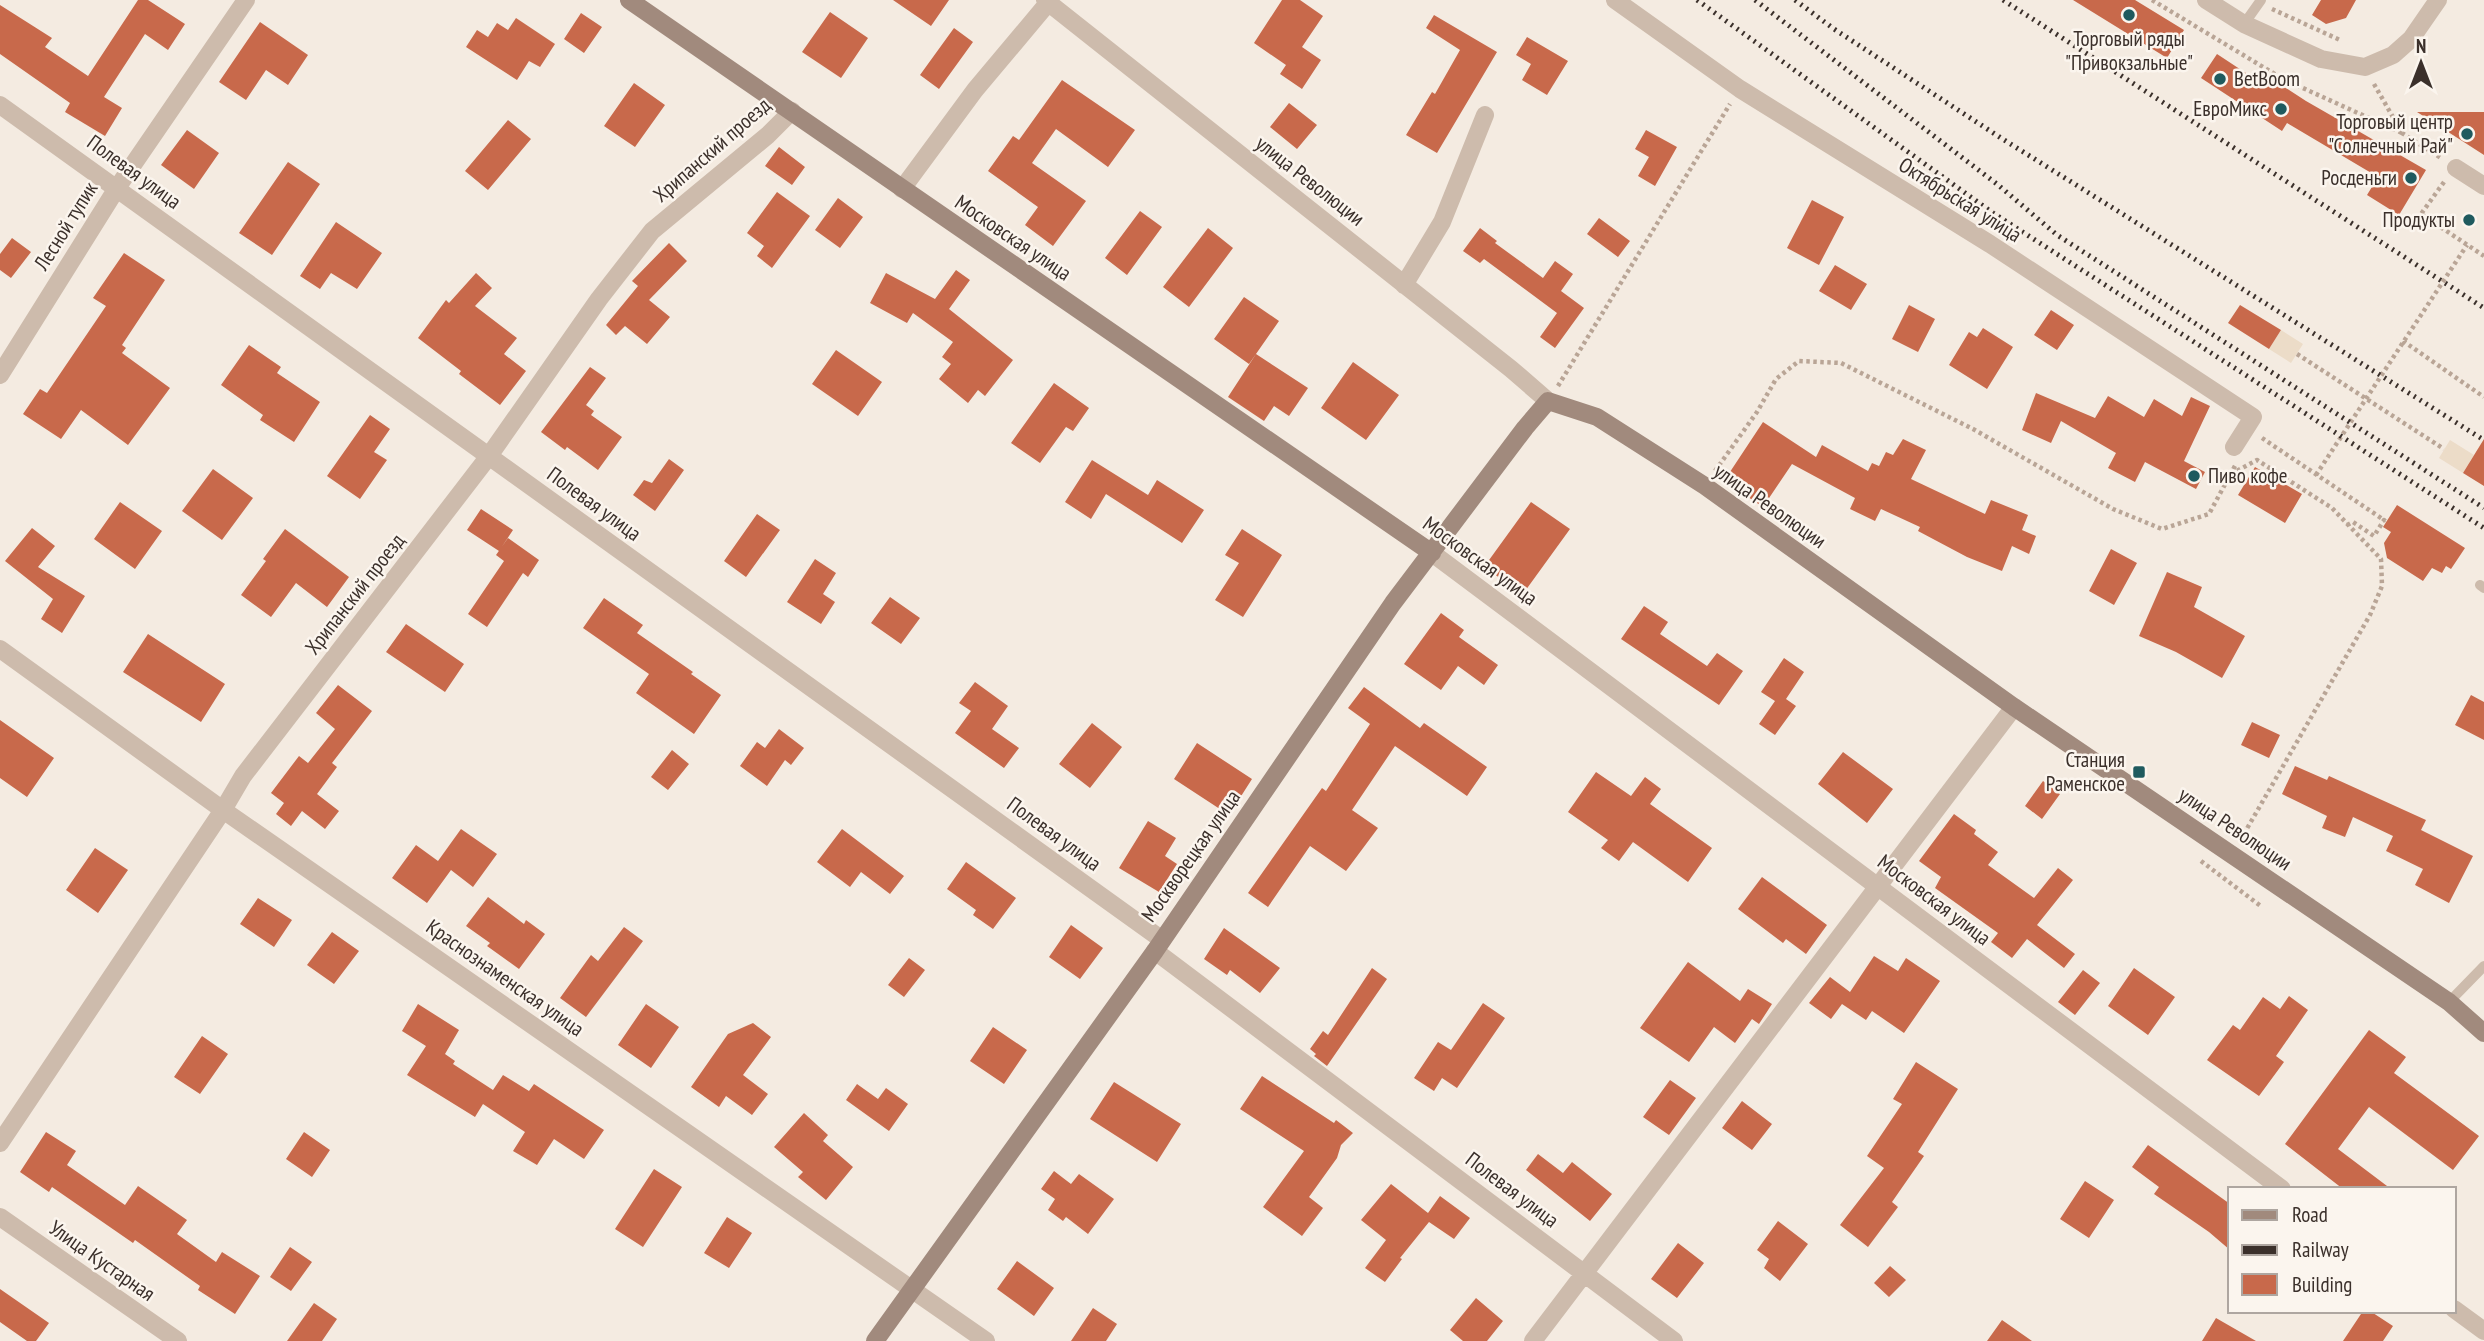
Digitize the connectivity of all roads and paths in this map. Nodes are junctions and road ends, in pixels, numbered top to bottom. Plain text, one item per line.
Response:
1 (246, 0) edge
2 (629, 0) edge
3 (1615, 0) edge
4 (2152, 0) edge
5 (2206, 0) edge
6 (2438, 0) edge
7 (2260, 1) edge
8 (1046, 2) edge
9 (2244, 24) junction
10 (2342, 41) dead end
11 (2365, 67) junction
12 (1740, 89) junction
13 (0, 105) edge
14 (792, 111) junction
15 (1485, 115) dead end
16 (2402, 133) junction
17 (2456, 168) joint
18 (2484, 186) edge
19 (117, 188) junction
20 (2438, 188) dead end
21 (902, 189) junction
22 (2467, 245) junction
23 (2484, 256) edge
24 (1405, 285) junction
25 (2403, 341) junction
26 (2297, 354) dead end
27 (0, 375) edge
28 (2484, 397) edge
29 (2366, 398) junction
30 (1548, 401) junction
31 (2253, 432) dead end
32 (2444, 449) dead end
33 (2238, 450) junction
34 (489, 456) junction
35 (2230, 474) junction
36 (2316, 475) junction
37 (1705, 486) junction
38 (2347, 525) junction
39 (1432, 553) junction
40 (0, 649) edge
41 (2014, 707) junction
42 (223, 810) junction
43 (2229, 835) dead end
44 (2200, 860) dead end
45 (1878, 887) junction
46 (2262, 907) dead end
47 (1158, 945) junction
48 (2484, 966) edge
49 (2449, 1002) junction
50 (2484, 1033) edge
51 (0, 1143) edge
52 (2278, 1187) edge
53 (0, 1217) edge
54 (1586, 1273) junction
55 (912, 1289) junction
56 (2456, 1310) edge
57 (2484, 1331) edge
58 (178, 1341) edge
59 (876, 1341) edge
60 (986, 1341) edge
61 (1533, 1341) edge
62 (1674, 1341) edge

1 - 19 street, Лесной тупик
2 - 14 street, Московская улица
3 - 12 street, Октябрьская улица
4 - 16 path
5 - 9 street
6 - 11 street
7 - 9 lane
7 - 10 path
8 - 21 street
8 - 24 street, улица Революции
9 - 11 street
11 - 16 path
12 - 30 path
12 - 33 street, Октябрьская улица
13 - 19 street, Полевая улица
14 - 21 street, Московская улица
14 - 34 street, Хрипанский проезд
15 - 24 street
16 - 17 path
17 - 18 street
19 - 27 street, Лесной тупик
19 - 34 street, Полевая улица
20 - 22 path
21 - 39 street, Московская улица
22 - 23 path
22 - 25 path
24 - 30 street, улица Революции
25 - 28 path
25 - 29 path
26 - 29 path
29 - 32 path
29 - 36 path
30 - 37 street, улица Революции
30 - 39 street, Москворецкая улица
31 - 36 path
33 - 35 path
33 - 35 path
34 - 42 street, Хрипанский проезд
34 - 47 street, Полевая улица
35 - 37 path
35 - 38 path
36 - 38 path
37 - 41 street, улица Революции
38 - 43 path
39 - 45 street, Московская улица
39 - 47 street, Москворецкая улица
40 - 42 street, Краснознаменская улица
41 - 45 street
41 - 49 street, улица Революции
42 - 51 street, Хрипанский проезд
42 - 55 street, Краснознаменская улица
44 - 46 path
45 - 52 street, Московская улица
45 - 54 street
47 - 54 street, Полевая улица
47 - 55 street, Москворецкая улица
48 - 49 lane
49 - 50 street, улица Революции
53 - 58 street, Улица Кустарная
54 - 61 street
54 - 62 street, Полевая улица
55 - 59 street, Москворецкая улица
55 - 60 street, Краснознаменская улица
56 - 57 street

